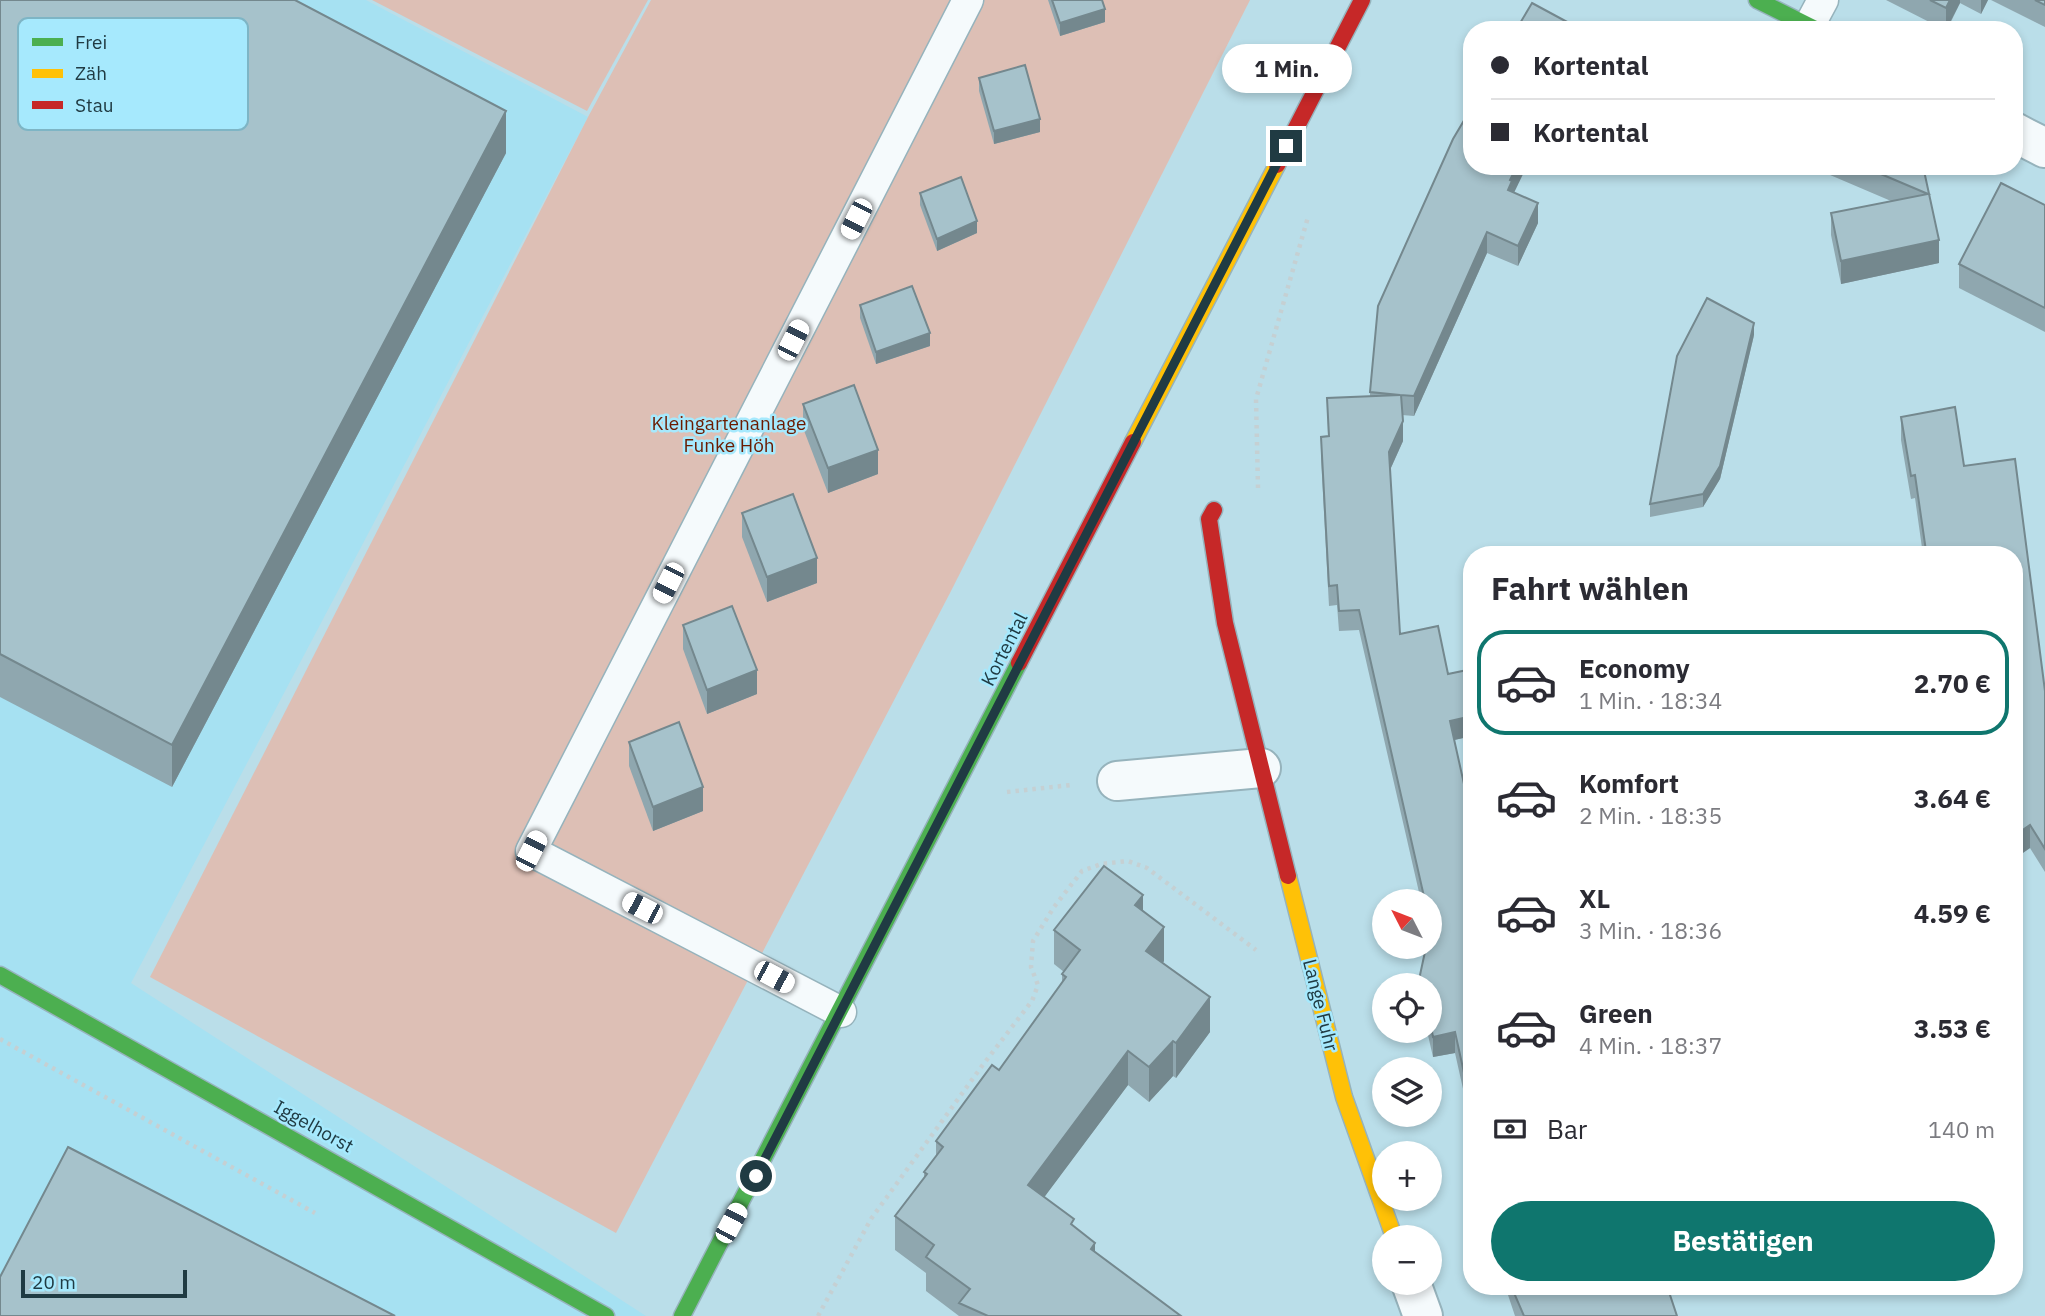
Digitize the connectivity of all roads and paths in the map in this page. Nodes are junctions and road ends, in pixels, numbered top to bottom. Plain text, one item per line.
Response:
1 (968, 0) edge
2 (1362, 0) edge
3 (1757, 0) edge
4 (1816, 18) edge
5 (2023, 137) edge
6 (2045, 148) edge
7 (1309, 215) dead end
8 (1214, 510) joint
9 (1261, 768) junction
10 (1117, 781) joint
11 (950, 798) junction
12 (0, 975) edge
13 (1319, 997) junction
14 (841, 1012) junction
15 (0, 1039) edge
16 (326, 1219) dead end
17 (1390, 1225) edge
18 (1415, 1295) edge
19 (606, 1316) edge
20 (682, 1316) edge
21 (818, 1316) edge
22 (1423, 1316) edge

1 - 14 lane
2 - 11 street, Kortental
3 - 4 street
5 - 6 street
7 - 8 path
8 - 9 street, Lange Fuhr
9 - 10 street
9 - 13 street, Lange Fuhr
10 - 11 path
11 - 14 street, Kortental
12 - 19 street, Iggelhorst
13 - 17 street, Lange Fuhr
13 - 21 path
14 - 20 street, Kortental
15 - 16 path
18 - 22 street

